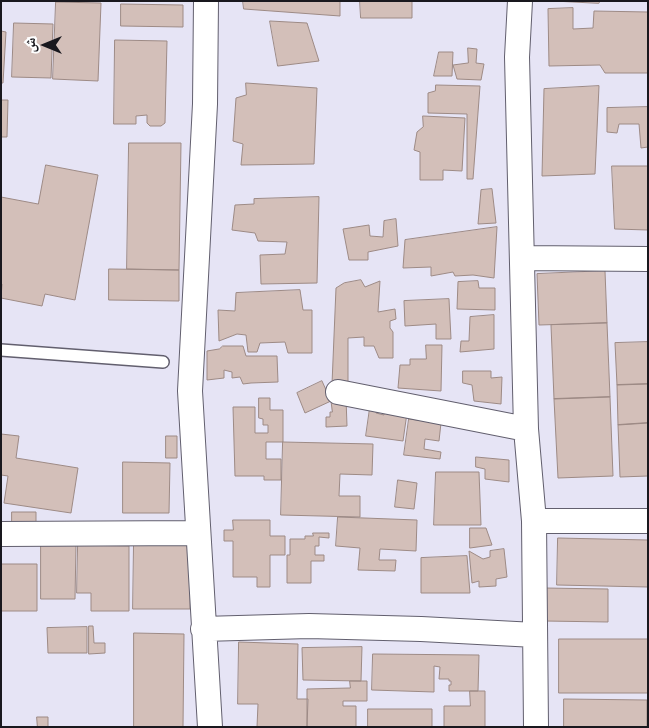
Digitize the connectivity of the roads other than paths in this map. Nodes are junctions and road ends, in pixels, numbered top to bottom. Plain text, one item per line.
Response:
1 (206, 1) edge
2 (520, 1) edge
3 (522, 258) junction
4 (648, 258) edge
5 (1, 350) edge
6 (162, 362) dead end
7 (338, 392) dead end
8 (526, 429) junction
9 (534, 521) junction
10 (648, 521) edge
11 (198, 533) junction
12 (1, 534) edge
13 (203, 629) junction
14 (535, 635) junction
15 (210, 727) edge
16 (536, 727) edge

1 - 11 street
2 - 3 street
3 - 4 street
3 - 8 street
5 - 6 lane
7 - 8 street
8 - 9 street
9 - 10 street
9 - 14 street
11 - 12 street
11 - 13 street
13 - 14 street
13 - 15 street
14 - 16 street

